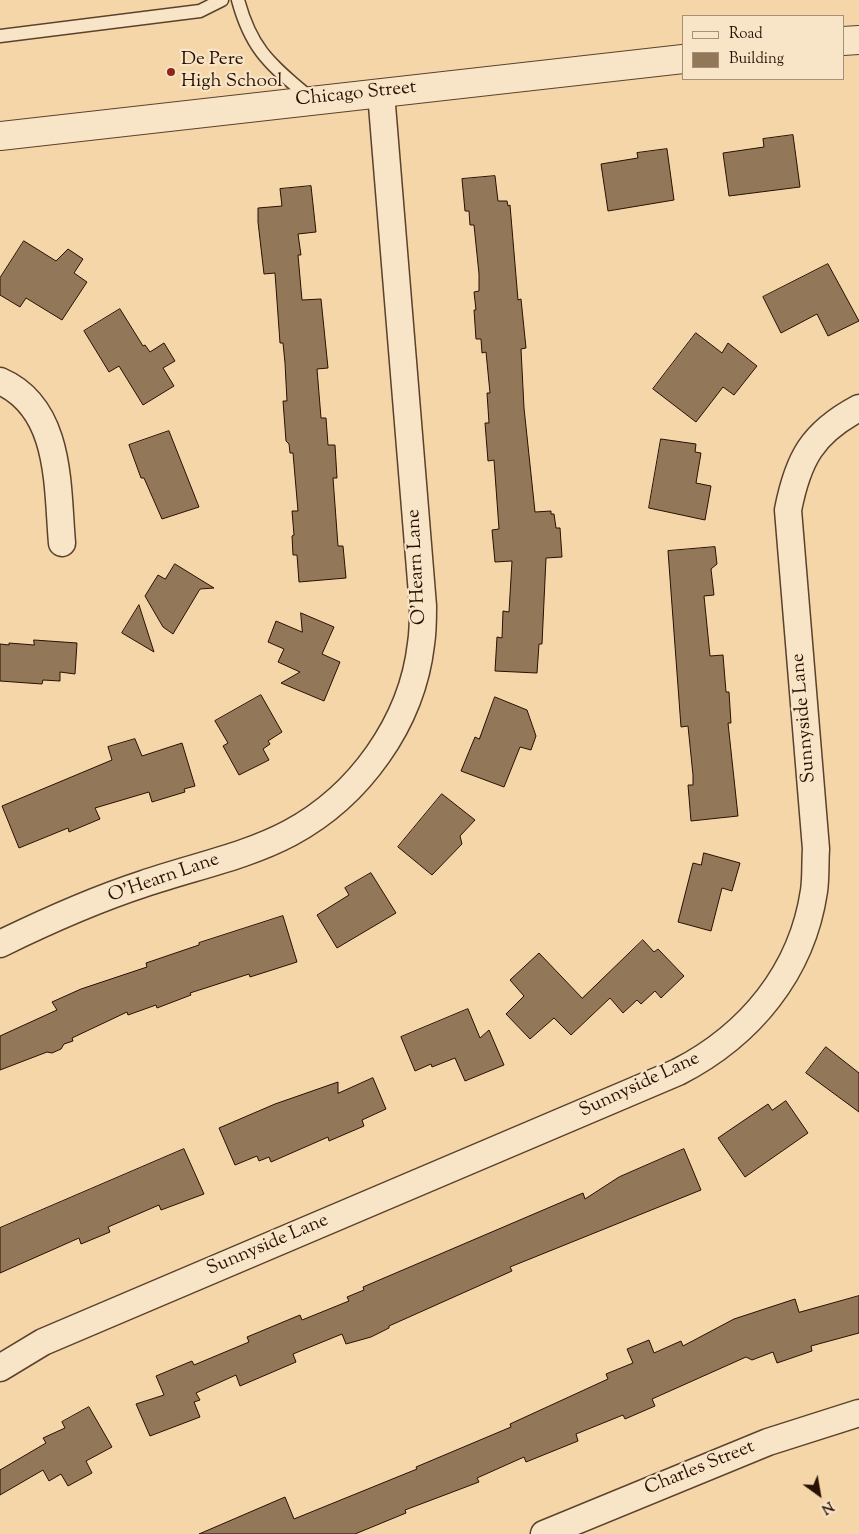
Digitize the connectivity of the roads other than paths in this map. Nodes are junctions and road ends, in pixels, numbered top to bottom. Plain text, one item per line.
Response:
1 (222, 0) edge
2 (238, 0) edge
3 (0, 36) edge
4 (859, 40) edge
5 (844, 41) edge
6 (682, 59) edge
7 (381, 93) junction
8 (313, 100) junction
9 (0, 136) edge
10 (0, 381) edge
11 (859, 408) edge
12 (62, 543) dead end
13 (0, 944) edge
14 (0, 1368) edge
15 (859, 1413) edge
16 (544, 1534) edge

1 - 3 lane
2 - 8 lane
4 - 5 street
6 - 7 street, Chicago Street
7 - 8 street, Chicago Street
7 - 13 street, O'Hearn Lane
8 - 9 street, Chicago Street
10 - 12 street
11 - 14 street, Sunnyside Lane
15 - 16 street, Charles Street

